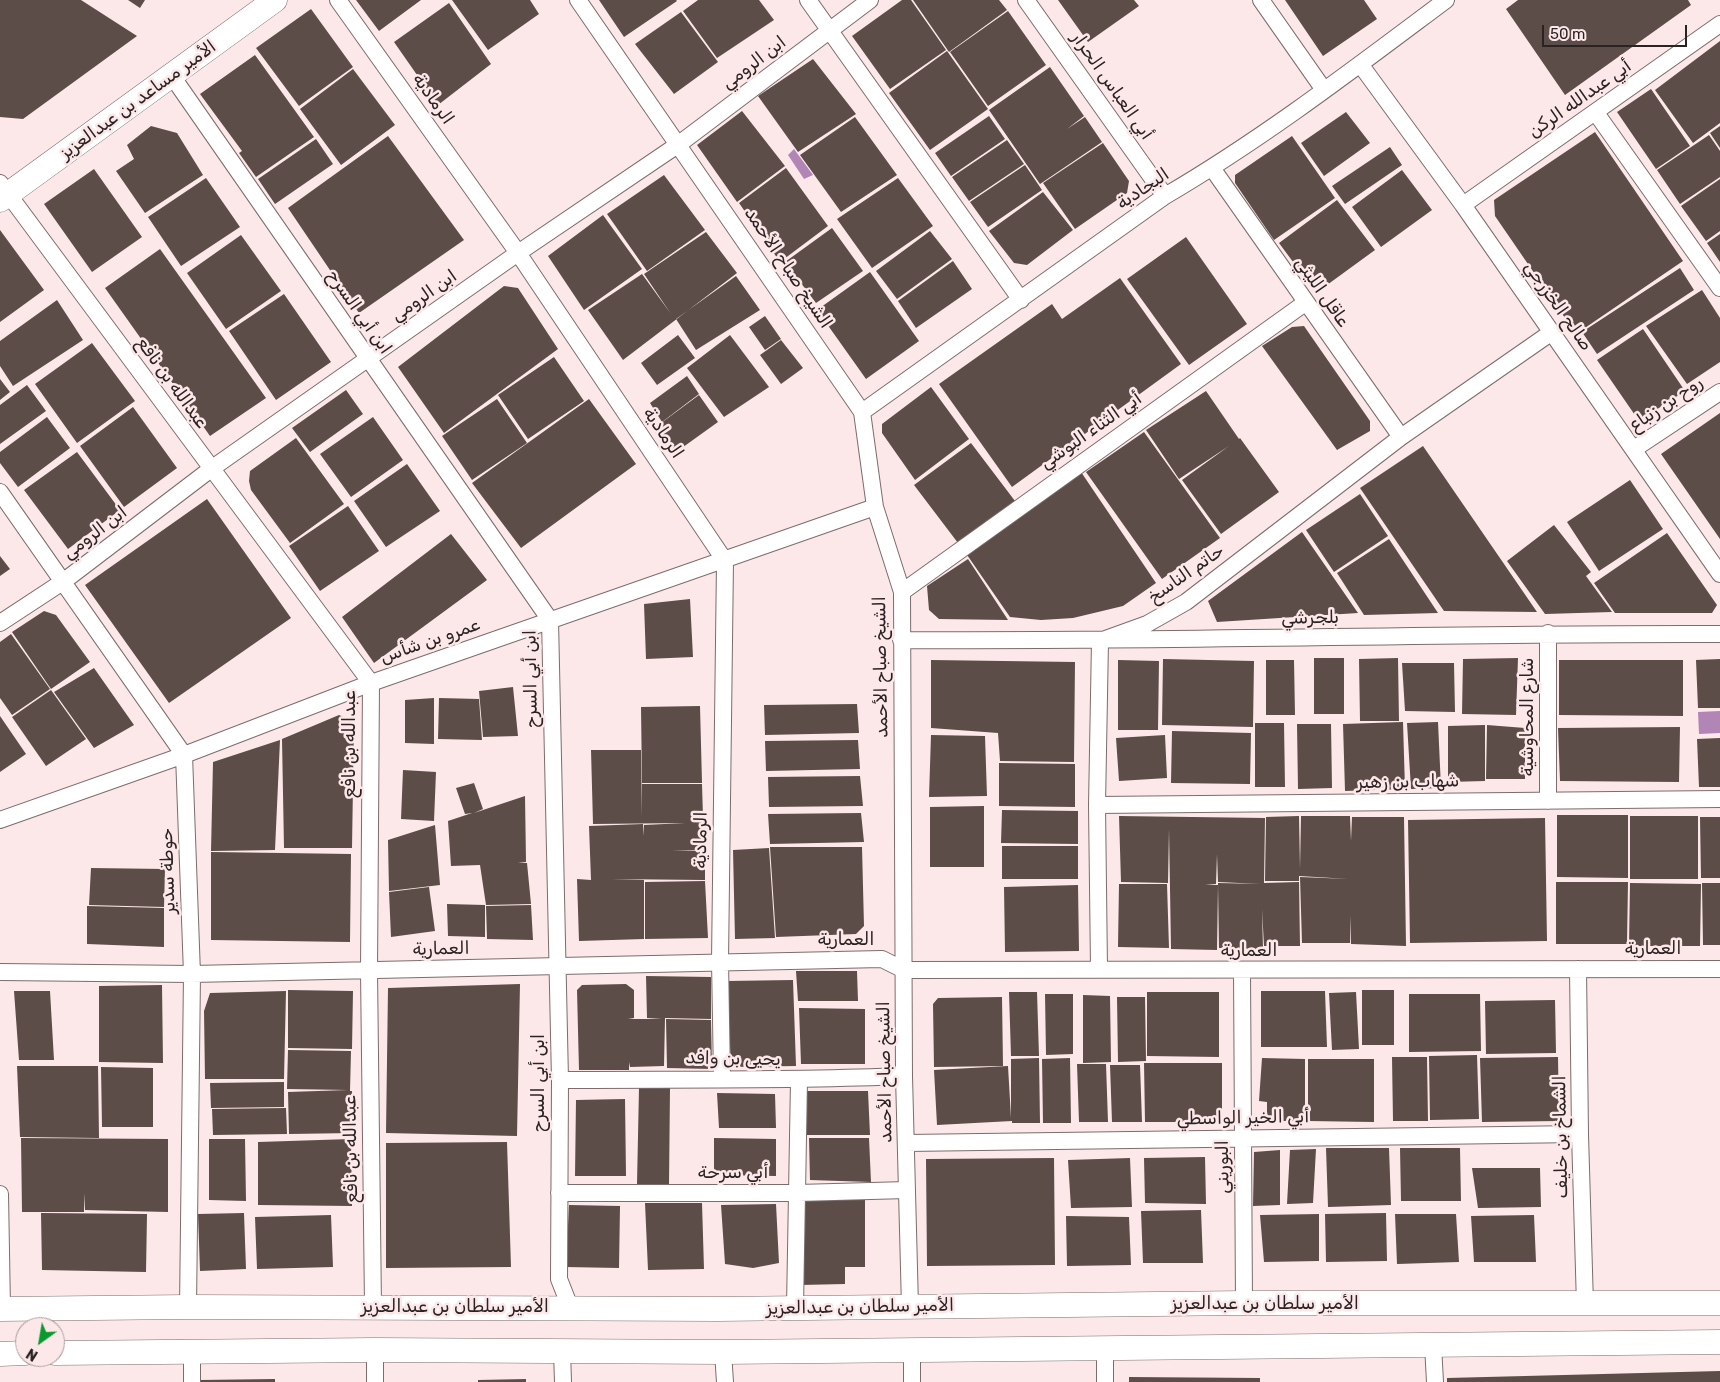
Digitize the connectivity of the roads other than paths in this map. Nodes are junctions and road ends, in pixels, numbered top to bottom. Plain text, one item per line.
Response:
1 (275, 0) edge
2 (338, 0) edge
3 (578, 0) edge
4 (808, 0) edge
5 (870, 0) edge
6 (1026, 0) edge
7 (1260, 0) edge
8 (1446, 0) edge
9 (1720, 24) edge
10 (831, 30) junction
11 (1360, 64) junction
12 (172, 76) junction
13 (1324, 90) junction
14 (1596, 113) junction
15 (679, 144) junction
16 (1212, 168) junction
17 (3, 192) edge
18 (1165, 196) junction
19 (1463, 205) junction
20 (518, 253) junction
21 (1720, 288) edge
22 (1021, 300) junction
23 (1306, 304) junction
24 (1552, 332) junction
25 (368, 360) junction
26 (1720, 392) edge
27 (862, 412) junction
28 (1401, 437) junction
29 (1634, 449) junction
30 (211, 470) junction
31 (0, 492) edge
32 (875, 507) junction
33 (724, 561) junction
34 (1720, 574) edge
35 (64, 581) junction
36 (902, 592) junction
37 (550, 620) junction
38 (0, 624) edge
39 (1548, 633) junction
40 (1720, 634) edge
41 (902, 640) junction
42 (1100, 642) junction
43 (371, 683) junction
44 (184, 755) junction
45 (1720, 800) edge
46 (1548, 801) junction
47 (1097, 805) junction
48 (0, 820) edge
49 (720, 961) junction
50 (558, 966) junction
51 (1099, 969) junction
52 (1578, 969) junction
53 (1720, 969) edge
54 (369, 970) junction
55 (904, 970) junction
56 (1242, 971) junction
57 (0, 972) edge
58 (192, 974) junction
59 (904, 1076) junction
60 (722, 1078) junction
61 (560, 1080) junction
62 (799, 1080) junction
63 (1580, 1134) junction
64 (1242, 1138) junction
65 (906, 1143) junction
66 (907, 1190) junction
67 (559, 1193) junction
68 (798, 1193) junction
69 (0, 1194) edge
70 (1244, 1303) junction
71 (1720, 1304) edge
72 (1585, 1305) junction
73 (188, 1307) junction
74 (373, 1307) junction
75 (570, 1307) junction
76 (795, 1307) junction
77 (910, 1307) junction
78 (1, 1310) edge
79 (1720, 1342) edge
80 (1433, 1345) junction
81 (912, 1349) junction
82 (1105, 1349) junction
83 (375, 1350) junction
84 (562, 1351) junction
85 (192, 1352) junction
86 (722, 1352) junction
87 (65, 1353) edge
88 (0, 1354) edge
89 (15, 1354) edge
90 (192, 1382) edge
91 (375, 1382) edge
92 (562, 1382) edge
93 (725, 1382) edge
94 (912, 1382) edge
95 (1105, 1382) edge
96 (1435, 1382) edge

1 - 12 street, الأمير مساعد بن عبدالعزيز
2 - 20 street, الرمادية
3 - 15 street, الشيخ صباح الأحمد
4 - 10 street
5 - 10 street, ابن الرومي
6 - 18 street, أبي العباس الحرار
7 - 13 street
8 - 11 street, البجادية
9 - 14 street, أبي عبدالله الركن
10 - 15 street, ابن الرومي
10 - 22 street
11 - 13 street, البجادية
11 - 19 street, صالح الخزرجي
12 - 17 street, الأمير مساعد بن عبدالعزيز
12 - 25 street, ابن أبي السرح
13 - 16 street, البجادية
14 - 19 street, أبي عبدالله الركن
14 - 21 street
15 - 20 street, ابن الرومي
15 - 27 street, الشيخ صباح الأحمد
16 - 18 street, البجادية
16 - 23 street, عاقل الليثي
17 - 30 street, عبدالله بن نافع
18 - 22 street, البجادية
19 - 24 street, صالح الخزرجي
20 - 25 street, ابن الرومي
20 - 33 street, الرمادية
22 - 27 street, البجادية
23 - 28 street, عاقل الليثي
23 - 36 street, أبي الثناء البوشي
24 - 28 street, حاتم الناسخ
24 - 29 street, صالح الخزرجي
25 - 30 street, ابن الرومي
25 - 37 street, ابن أبي السرح
26 - 29 street, روح بن زنباع
27 - 32 street, الشيخ صباح الأحمد
28 - 42 street, حاتم الناسخ
29 - 34 street, صالح الخزرجي
30 - 35 street, ابن الرومي
30 - 43 street, عبدالله بن نافع
31 - 35 street
32 - 33 street, عمرو بن شأس
32 - 36 street, الشيخ صباح الأحمد
33 - 37 street, عمرو بن شأس
33 - 49 street, الرمادية
35 - 38 street, ابن الرومي
35 - 44 street
36 - 41 street, الشيخ صباح الأحمد
37 - 43 street, عمرو بن شأس
37 - 50 street, ابن أبي السرح
39 - 40 street, بلجرشي
39 - 42 street, بلجرشي
39 - 46 street, شارع المحاوشية
41 - 42 street, بلجرشي
41 - 55 street, الشيخ صباح الأحمد
42 - 47 street
43 - 44 street, عمرو بن شأس
43 - 54 street, عبدالله بن نافع
44 - 48 street, عمرو بن شأس
44 - 58 street, حوطة سدير
45 - 46 street, شهاب بن زهير
46 - 47 street, شهاب بن زهير
47 - 51 street
49 - 50 street, العمارية
49 - 55 street, العمارية
49 - 60 street, الرمادية
50 - 54 street, العمارية
50 - 61 street, ابن أبي السرح
51 - 55 street, العمارية
51 - 56 street, العمارية
52 - 53 street, العمارية
52 - 56 street, العمارية
52 - 63 street, الشماخ بن خليف
54 - 58 street, العمارية
54 - 74 street, عبدالله بن نافع
55 - 59 street, الشيخ صباح الأحمد
56 - 64 street, البوريني
57 - 58 street, العمارية
58 - 73 street, حوطة سدير
59 - 62 street, يحيى بن وافد
59 - 65 street, الشيخ صباح الأحمد
60 - 61 street, يحيى بن وافد
60 - 62 street, يحيى بن وافد
61 - 67 street, ابن أبي السرح
62 - 68 street
63 - 64 street, أبي الخير الواسطي
63 - 72 street, الشماخ بن خليف
64 - 65 street, أبي الخير الواسطي
64 - 70 street, البوريني
65 - 66 street, الشيخ صباح الأحمد
66 - 68 street, أبي سرحة
66 - 77 street, الشيخ صباح الأحمد
67 - 68 street, أبي سرحة
67 - 75 street, ابن أبي السرح
68 - 76 street
69 - 78 street
70 - 72 street, الأمير سلطان بن عبدالعزيز
70 - 77 street, الأمير سلطان بن عبدالعزيز
71 - 72 street, الأمير سلطان بن عبدالعزيز
73 - 74 street, الأمير سلطان بن عبدالعزيز
73 - 78 street, الأمير سلطان بن عبدالعزيز
74 - 75 street, الأمير سلطان بن عبدالعزيز
75 - 76 street, الأمير سلطان بن عبدالعزيز
76 - 77 street, الأمير سلطان بن عبدالعزيز
79 - 80 street
80 - 82 street
80 - 96 street
81 - 82 street
81 - 86 street
81 - 94 street
82 - 95 street
83 - 84 street
83 - 85 street
83 - 91 street
84 - 86 street
84 - 92 street
85 - 87 street
85 - 90 street
86 - 93 street
88 - 89 street

